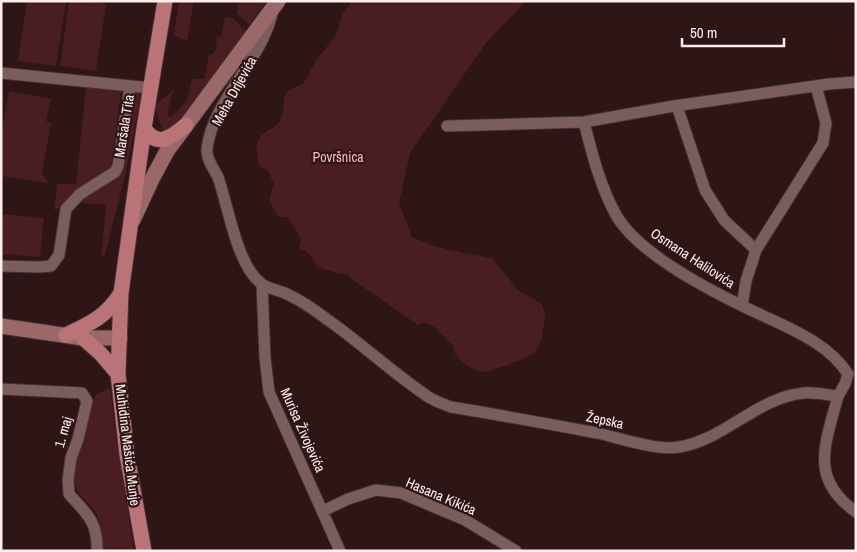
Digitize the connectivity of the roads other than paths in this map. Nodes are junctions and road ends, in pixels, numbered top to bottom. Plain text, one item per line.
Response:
1 (165, 1) edge
2 (275, 5) edge
3 (1, 72) edge
4 (856, 82) edge
5 (130, 86) junction
6 (816, 86) junction
7 (151, 88) junction
8 (677, 106) junction
9 (584, 122) junction
10 (186, 125) junction
11 (448, 126) dead end
12 (144, 128) junction
13 (131, 224) junction
14 (756, 250) junction
15 (1, 266) edge
16 (262, 284) junction
17 (121, 293) junction
18 (742, 306) junction
19 (1, 326) edge
20 (66, 336) junction
21 (83, 338) junction
22 (120, 338) junction
23 (118, 374) junction
24 (1, 389) edge
25 (838, 396) junction
26 (323, 511) junction
27 (856, 512) edge
28 (97, 551) edge
29 (144, 551) edge
30 (340, 551) edge
31 (516, 551) edge

1 - 7 main road, Maršala Tita
2 - 10 main road, Meha Drljevića
2 - 16 street, Meha Drljevića
3 - 5 street, Maršala Tita
4 - 6 street
5 - 7 street, Maršala Tita
5 - 15 street, Maršala Tita
6 - 8 street
6 - 14 street, Osmana Halilovića
7 - 12 main road, Maršala Tita
8 - 9 street
8 - 14 street
9 - 11 street
9 - 18 street, Osmana Halilovića
10 - 12 main road
10 - 13 main road, Meha Drljevića
12 - 13 main road, Maršala Tita
13 - 17 main road, Maršala Tita
14 - 18 street, Osmana Halilovića
16 - 25 street, Žepska
16 - 26 street, Murisa Živojevića
17 - 20 main road
17 - 22 main road, Maršala Tita
18 - 25 street, Osmana Halilovića
19 - 20 main road
20 - 21 main road
21 - 22 main road
21 - 23 main road
22 - 23 main road, Muhidina Mašića Munje
23 - 29 main road, Muhidina Mašića Munje
24 - 28 street, 1. maj
25 - 27 street
26 - 30 street, Murisa Živojevića
26 - 31 street, Hasana Kikića

